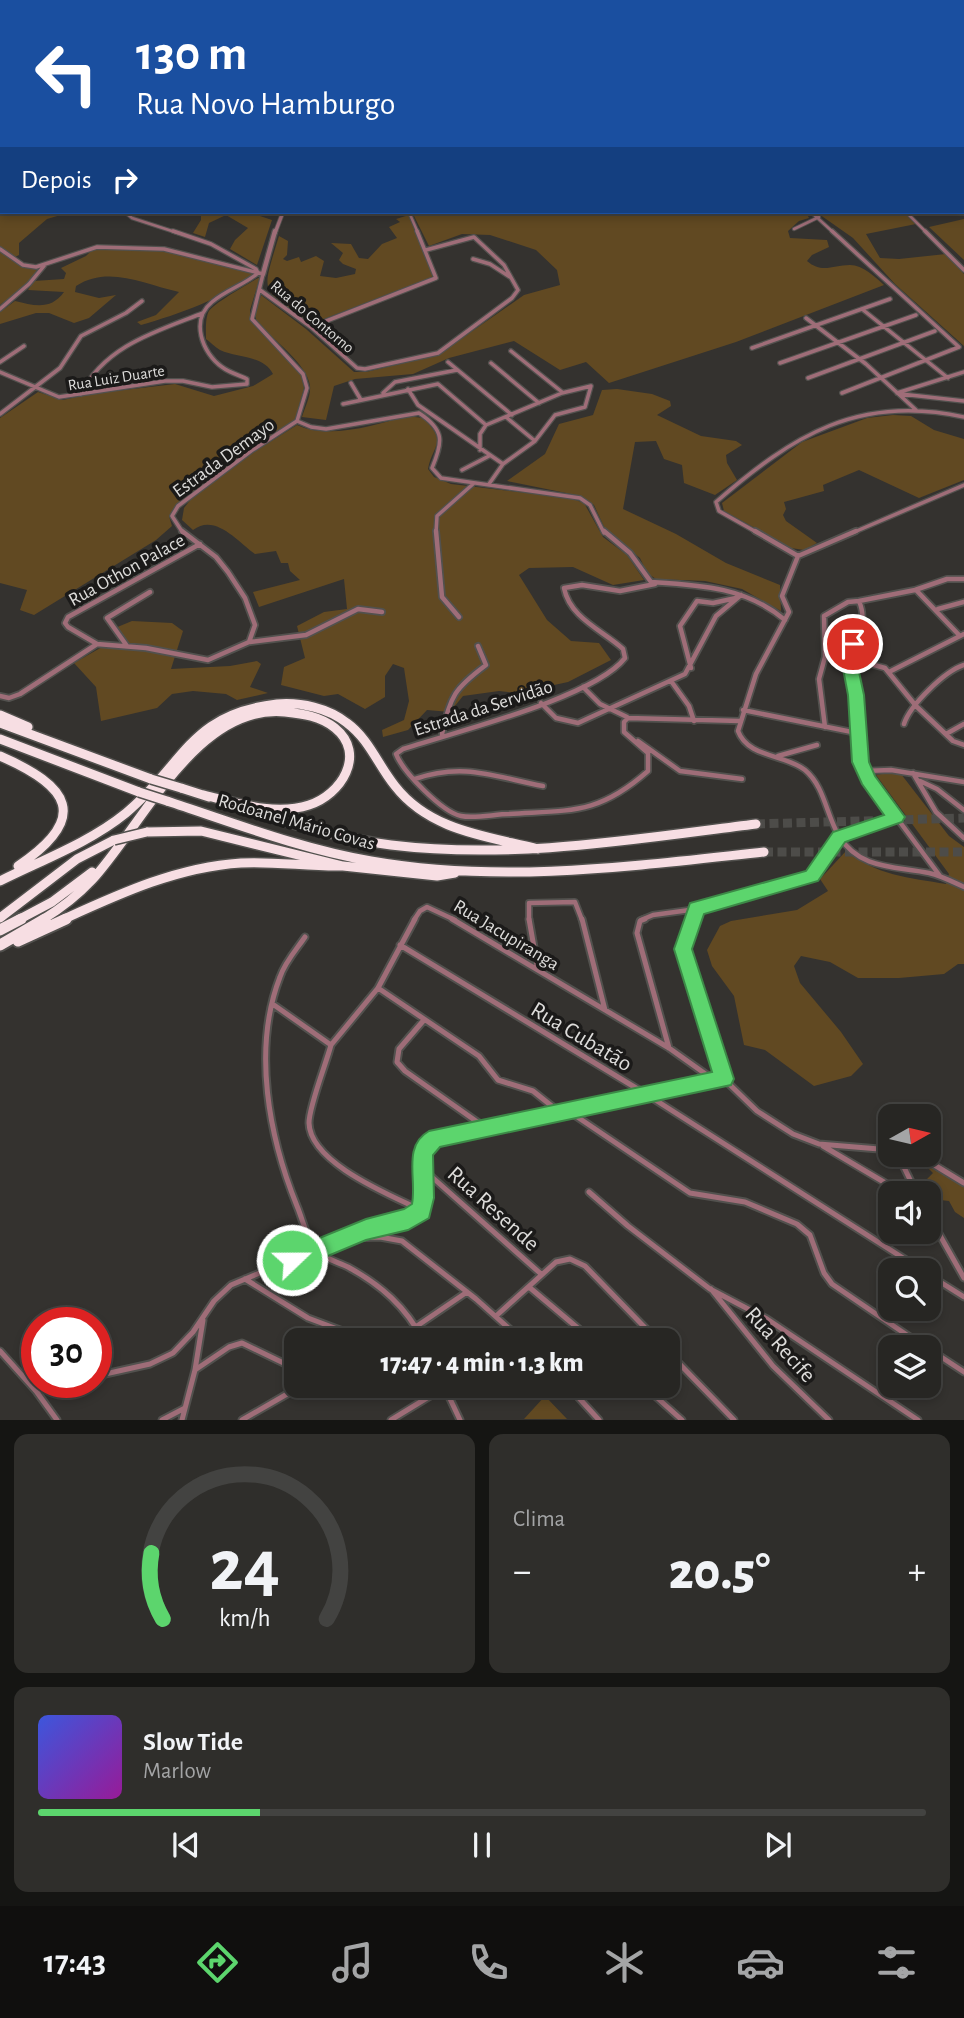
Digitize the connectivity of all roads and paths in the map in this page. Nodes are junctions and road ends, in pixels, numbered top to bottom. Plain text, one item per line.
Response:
1 (127, 214) edge
2 (282, 214) edge
3 (410, 214) edge
4 (814, 214) edge
5 (908, 214) edge
6 (819, 217) junction
7 (793, 229) dead end
8 (0, 248) edge
9 (426, 250) junction
10 (473, 259) dead end
11 (504, 265) junction
12 (44, 266) junction
13 (494, 266) junction
14 (964, 270) edge
15 (260, 274) junction
16 (511, 277) junction
17 (260, 290) junction
18 (890, 299) dead end
19 (142, 301) dead end
20 (0, 309) edge
21 (862, 309) junction
22 (203, 313) junction
23 (916, 314) dead end
24 (806, 318) dead end
25 (814, 324) junction
26 (883, 325) junction
27 (311, 327) junction
28 (935, 331) dead end
29 (837, 341) junction
30 (905, 342) junction
31 (24, 346) dead end
32 (752, 348) dead end
33 (511, 351) dead end
34 (858, 357) junction
35 (926, 359) junction
36 (0, 362) edge
37 (448, 362) dead end
38 (491, 363) dead end
39 (780, 363) dead end
40 (457, 370) junction
41 (0, 372) edge
42 (964, 372) edge
43 (880, 377) junction
44 (807, 378) dead end
45 (948, 378) junction
46 (351, 383) dead end
47 (35, 387) junction
48 (408, 389) junction
49 (562, 393) junction
50 (842, 393) dead end
51 (897, 393) junction
52 (81, 394) junction
53 (381, 395) junction
54 (361, 400) junction
55 (964, 401) edge
56 (539, 403) junction
57 (343, 404) dead end
58 (918, 411) junction
59 (0, 414) edge
60 (512, 415) junction
61 (506, 417) junction
62 (964, 417) edge
63 (297, 421) junction
64 (486, 425) junction
65 (536, 441) junction
66 (480, 450) junction
67 (489, 457) junction
68 (503, 464) junction
69 (462, 470) dead end
70 (474, 484) junction
71 (488, 485) junction
72 (964, 485) edge
73 (200, 544) junction
74 (798, 556) junction
75 (964, 579) edge
76 (656, 584) junction
77 (915, 590) junction
78 (150, 592) dead end
79 (739, 596) junction
80 (859, 601) junction
81 (964, 603) edge
82 (937, 609) junction
83 (383, 612) dead end
84 (459, 617) dead end
85 (785, 620) junction
86 (962, 635) edge
87 (249, 642) junction
88 (97, 644) junction
89 (127, 646) junction
90 (478, 646) dead end
91 (849, 658) junction
92 (964, 665) edge
93 (691, 668) junction
94 (889, 672) junction
95 (671, 681) junction
96 (583, 687) junction
97 (0, 696) edge
98 (541, 703) junction
99 (914, 704) junction
100 (609, 709) junction
101 (743, 710) junction
102 (0, 715) edge
103 (628, 718) junction
104 (694, 721) junction
105 (740, 722) junction
106 (0, 723) edge
107 (904, 724) dead end
108 (964, 724) edge
109 (825, 727) junction
110 (857, 733) junction
111 (946, 734) junction
112 (441, 735) junction
113 (0, 739) edge
114 (634, 740) junction
115 (817, 745) dead end
116 (964, 745) edge
117 (86, 754) junction
118 (0, 756) edge
119 (778, 756) junction
120 (864, 771) junction
121 (913, 772) junction
122 (415, 779) junction
123 (742, 779) dead end
124 (920, 781) junction
125 (964, 782) edge
126 (543, 786) dead end
127 (204, 796) junction
128 (964, 810) edge
129 (896, 817) junction
130 (756, 824) tunnel mouth
131 (839, 837) junction
132 (964, 838) edge
133 (116, 843) junction
134 (538, 849) junction
135 (764, 852) tunnel mouth
136 (343, 866) junction
137 (461, 872) junction
138 (940, 877) junction
139 (0, 879) edge
140 (964, 887) edge
141 (697, 908) junction
142 (0, 918) edge
143 (0, 930) edge
144 (305, 937) dead end
145 (400, 945) junction
146 (0, 946) edge
147 (538, 971) junction
148 (378, 988) junction
149 (274, 1004) junction
150 (605, 1010) junction
151 (424, 1020) junction
152 (331, 1045) junction
153 (669, 1048) junction
154 (724, 1079) junction
155 (715, 1080) junction
156 (646, 1094) junction
157 (567, 1110) junction
158 (558, 1112) junction
159 (484, 1126) junction
160 (819, 1144) junction
161 (878, 1149) edge
162 (941, 1167) edge
163 (423, 1169) junction
164 (882, 1181) edge
165 (964, 1183) edge
166 (589, 1192) dead end
167 (421, 1210) junction
168 (941, 1237) edge
169 (344, 1238) junction
170 (316, 1250) junction
171 (903, 1258) edge
172 (541, 1274) junction
173 (964, 1278) edge
174 (244, 1279) junction
175 (941, 1283) edge
176 (529, 1287) junction
177 (710, 1289) junction
178 (467, 1292) junction
179 (964, 1297) edge
180 (734, 1300) junction
181 (725, 1308) junction
182 (204, 1315) junction
183 (496, 1316) junction
184 (417, 1326) joint
185 (335, 1328) edge
186 (509, 1328) edge
187 (578, 1328) edge
188 (645, 1328) edge
189 (908, 1335) edge
190 (0, 1351) edge
191 (941, 1357) edge
192 (284, 1363) edge
193 (680, 1364) edge
194 (195, 1370) junction
195 (112, 1372) edge
196 (964, 1372) edge
197 (21, 1374) edge
198 (284, 1396) edge
199 (41, 1398) edge
200 (426, 1398) edge
201 (450, 1398) edge
202 (579, 1398) edge
203 (657, 1398) edge
204 (185, 1408) junction
205 (57, 1419) edge
206 (162, 1419) edge
207 (182, 1419) edge
208 (242, 1419) edge
209 (391, 1419) edge
210 (460, 1419) edge
211 (599, 1419) edge
212 (681, 1419) edge
213 (734, 1419) edge
214 (829, 1419) edge
215 (918, 1419) edge

1 - 15 street
2 - 15 street
3 - 9 street
4 - 6 street
5 - 14 street
6 - 7 street
6 - 35 street
8 - 12 street
9 - 11 street
9 - 27 street
10 - 13 street
11 - 13 street
11 - 16 street
12 - 15 street
12 - 20 street
13 - 16 street
15 - 17 street, Rua do Contorno
15 - 22 street
16 - 27 street, Rua do Contorno
17 - 27 street, Rua do Contorno
17 - 63 street
18 - 21 street
19 - 47 street
21 - 25 street
21 - 26 street
22 - 52 street
22 - 52 street, Rua Luiz Duarte
23 - 26 street
24 - 25 street
25 - 29 street
25 - 32 street
26 - 29 street
26 - 30 street
28 - 30 street
29 - 34 street
29 - 39 street
30 - 34 street
30 - 35 street
31 - 36 street
33 - 49 street
34 - 43 street
34 - 44 street
35 - 43 street
35 - 45 street
37 - 40 street
38 - 56 street
40 - 53 street
40 - 60 street
41 - 47 street, Rua Luiz Duarte
42 - 45 street
43 - 50 street
43 - 51 street
45 - 51 street
46 - 54 street
47 - 52 street, Rua Luiz Duarte
47 - 59 street
48 - 53 street
48 - 64 street
48 - 66 street
49 - 56 street
49 - 65 street
51 - 55 street
51 - 58 street
53 - 54 street
54 - 57 street
56 - 60 street
58 - 62 street
58 - 74 street
60 - 61 street
61 - 64 street
61 - 65 street
63 - 70 street
63 - 73 street, Estrada Demayo
64 - 66 street
65 - 68 street
66 - 67 street
67 - 68 street
67 - 69 street
68 - 71 street
70 - 71 street
70 - 84 street
71 - 76 street
72 - 74 street
73 - 87 street, Estrada Demayo
73 - 88 street, Rua Othon Palace
74 - 85 street
75 - 77 street
76 - 79 street
76 - 96 street, Estrada da Servidão
77 - 80 street
77 - 82 street
78 - 89 street
79 - 85 street
79 - 93 street
79 - 93 street
80 - 91 street
80 - 109 street
81 - 82 street
82 - 86 street
83 - 87 street
85 - 101 street
86 - 94 street
87 - 89 street
88 - 89 street
88 - 97 street
90 - 112 street
91 - 94 street
91 - 110 street
92 - 99 street
93 - 95 street
94 - 99 street
95 - 100 street
95 - 104 street
96 - 98 street, Estrada da Servidão
96 - 100 street
98 - 100 street
98 - 112 street, Estrada da Servidão
99 - 107 street
99 - 111 street
100 - 103 street
101 - 105 street
101 - 109 street
102 - 117 highway
103 - 104 street
103 - 114 street, Estrada da Servidão
104 - 105 street
105 - 119 street
106 - 117 highway, Rodoanel Mário Covas
108 - 111 street
109 - 110 street
110 - 120 street
111 - 116 street
112 - 122 street, Estrada da Servidão
113 - 137 highway, Rodoanel Mário Covas, bridge
114 - 122 street, Estrada da Servidão
114 - 123 street
115 - 119 street
117 - 127 highway, Rodoanel Mário Covas, bridge
118 - 139 highway
119 - 131 street
120 - 121 street
120 - 129 street
121 - 124 street
121 - 125 street
122 - 126 street
124 - 128 street
124 - 132 street
127 - 133 highway
127 - 134 highway, Rodoanel Mário Covas
129 - 131 street
129 - 138 street
130 - 134 highway, Rodoanel Mário Covas
131 - 138 street
131 - 141 street
133 - 136 highway, bridge
133 - 142 highway
133 - 143 highway
133 - 146 highway
134 - 139 highway
135 - 137 highway, Rodoanel Mário Covas
136 - 137 highway
136 - 146 highway
138 - 140 street
141 - 153 street
141 - 154 street
144 - 149 street
145 - 147 street, Rua Jacupiranga
145 - 148 street, Rua Jacupiranga
145 - 156 street, Rua Cubatão
147 - 150 street, Rua Jacupiranga
147 - 150 street
148 - 151 street
148 - 152 street, Rua Jacupiranga
149 - 152 street
149 - 170 street
150 - 153 street, Rua Jacupiranga
151 - 158 street
151 - 159 street
152 - 167 street
153 - 155 street, Rua Jacupiranga
154 - 155 street
154 - 160 street
155 - 156 street
156 - 157 street
156 - 171 street, Rua Cubatão
157 - 158 street
157 - 189 street
158 - 159 street
159 - 163 street
160 - 161 street
160 - 164 street
162 - 165 street
163 - 167 street
163 - 172 street, Rua Resende
166 - 177 street
167 - 169 street
168 - 173 street
169 - 170 street
169 - 178 street
170 - 174 street
170 - 184 street
172 - 176 street
172 - 188 street
174 - 182 street
174 - 185 street
175 - 179 street
176 - 183 street
176 - 187 street
177 - 180 street
177 - 181 street, Rua Recife
178 - 183 street
178 - 184 street
180 - 181 street
180 - 215 street
181 - 214 street, Rua Recife
182 - 194 street
182 - 195 street
183 - 186 street
190 - 197 street
191 - 196 street
192 - 194 street
193 - 213 street
194 - 204 street
198 - 208 street
199 - 205 street
200 - 209 street
201 - 210 street
202 - 211 street
203 - 212 street
204 - 206 street
204 - 207 street

